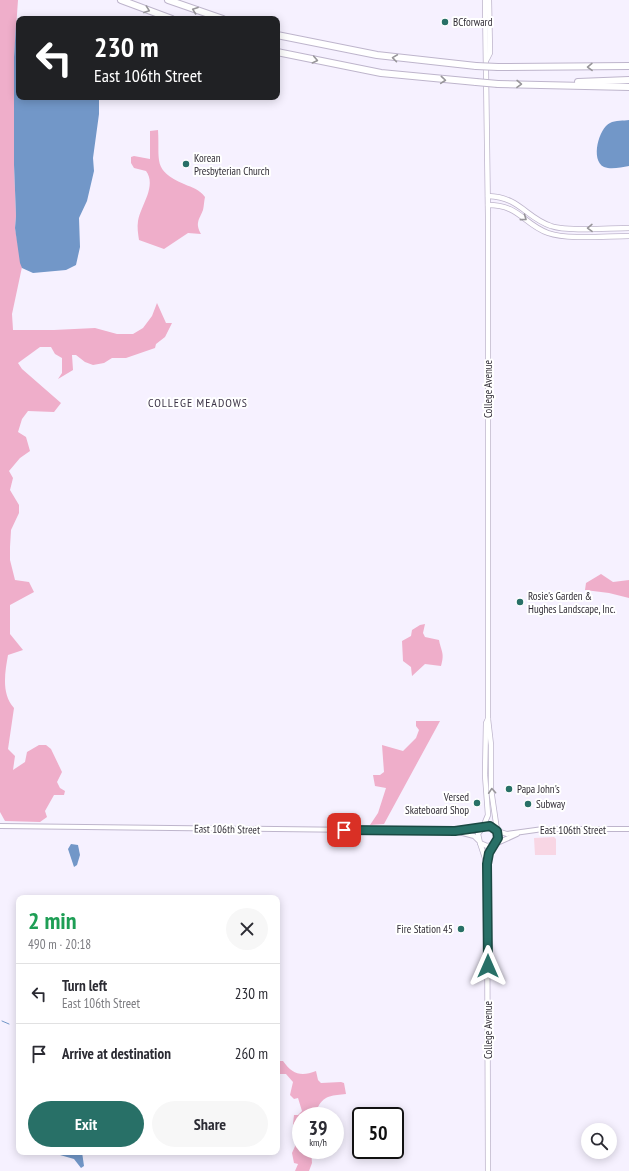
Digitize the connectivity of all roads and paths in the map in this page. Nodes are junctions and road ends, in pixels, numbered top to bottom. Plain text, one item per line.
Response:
1 (121, 0) edge
2 (168, 0) edge
3 (485, 0) edge
4 (489, 0) edge
5 (164, 16) edge
6 (214, 16) edge
7 (280, 36) edge
8 (280, 53) edge
9 (487, 59) junction
10 (629, 66) edge
11 (629, 80) edge
12 (539, 84) junction
13 (629, 87) edge
14 (488, 196) junction
15 (488, 205) junction
16 (629, 228) edge
17 (629, 236) edge
18 (488, 719) junction
19 (0, 826) edge
20 (482, 827) junction
21 (629, 829) edge
22 (497, 830) junction
23 (455, 831) junction
24 (517, 834) junction
25 (479, 841) junction
26 (495, 844) junction
27 (487, 864) junction
28 (488, 1171) edge

1 -> 5 highway
6 -> 2 highway
3 - 9 main road, College Avenue
4 - 9 main road, College Avenue
10 -> 7 highway, bridge
8 -> 12 highway, bridge
9 - 14 main road, College Avenue
11 - 12 highway
12 - 13 highway
14 - 15 main road, College Avenue
16 -> 14 main road
15 -> 17 main road
15 - 18 main road, College Avenue
18 - 20 main road, College Avenue
22 -> 18 main road, College Avenue
19 - 23 street, East 106th Street
20 - 22 main road
20 - 23 street, East 106th Street
20 - 25 main road
21 - 24 street, East 106th Street
22 - 24 street, East 106th Street
22 - 26 main road
23 - 25 street, East 106th Street
24 - 26 street, East 106th Street
25 - 26 main road
25 - 27 main road, College Avenue
26 - 27 main road, College Avenue
27 - 28 main road, College Avenue

